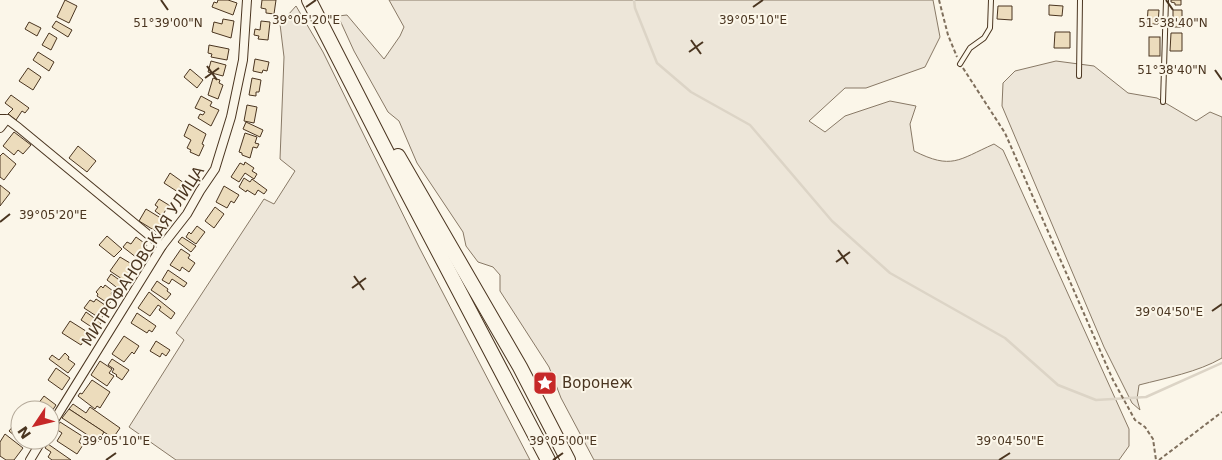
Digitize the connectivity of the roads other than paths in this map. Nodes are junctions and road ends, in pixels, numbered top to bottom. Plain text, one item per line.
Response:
1 (247, 0) edge
2 (309, 0) edge
3 (991, 0) edge
4 (1080, 0) edge
5 (1166, 0) edge
6 (343, 63) junction
7 (960, 64) road end
8 (1079, 76) dead end
9 (1163, 102) dead end
10 (3, 119) edge
11 (0, 128) edge
12 (162, 246) junction
13 (60, 411) edge
14 (548, 460) edge
15 (568, 460) edge

1 - 12 street, МИТРОФАНОВСКАЯ УЛИЦА
2 - 6 highway
3 - 7 lane
4 - 8 lane
5 - 9 lane
6 - 14 highway
6 - 15 highway
10 - 11 street
10 - 12 street
12 - 13 street, МИТРОФАНОВСКАЯ УЛИЦА

